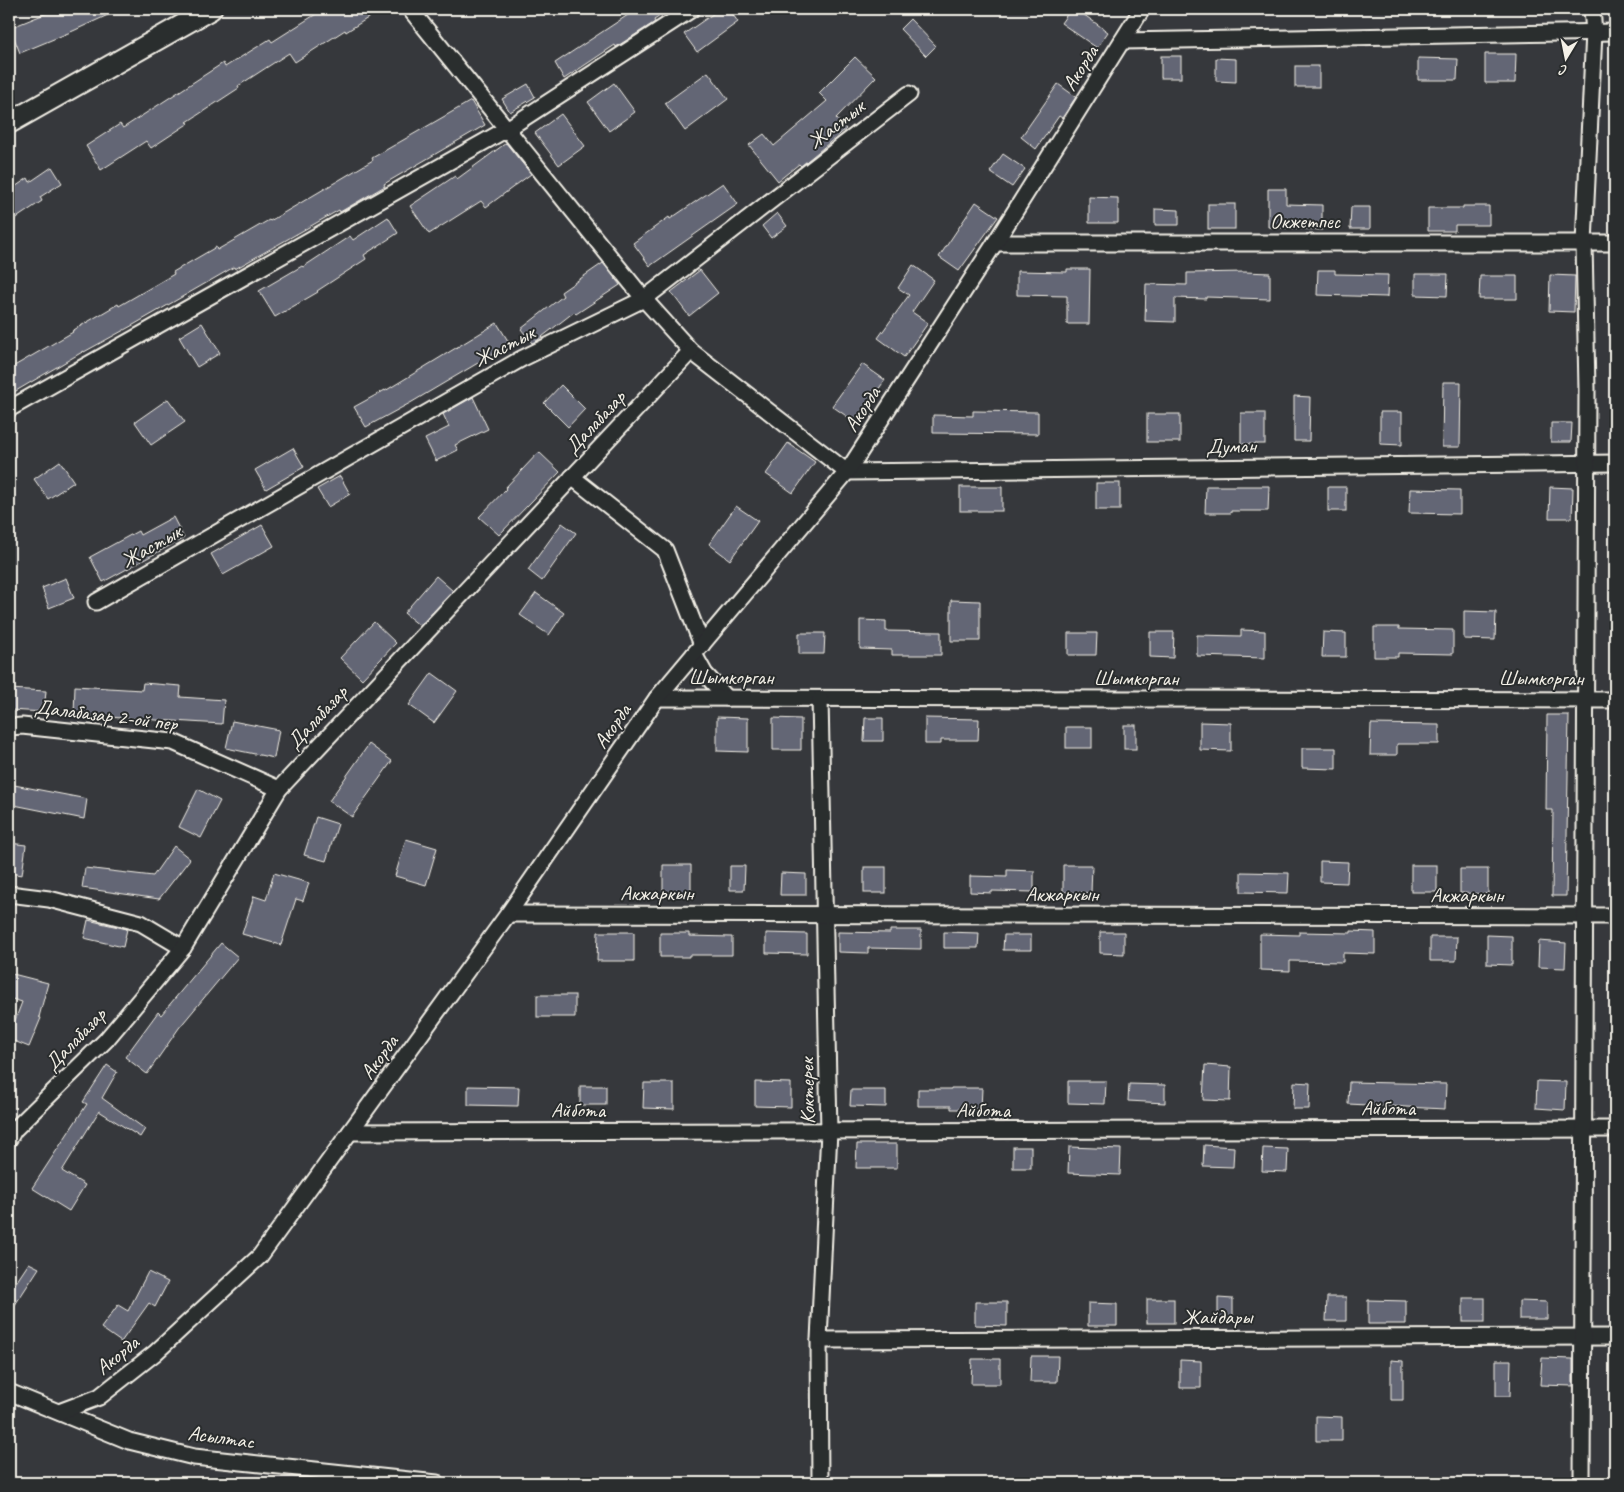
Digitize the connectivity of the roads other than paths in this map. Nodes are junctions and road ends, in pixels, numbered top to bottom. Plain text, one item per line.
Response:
1 (211, 9) edge
2 (410, 9) edge
3 (692, 9) edge
4 (1142, 9) edge
5 (1592, 9) edge
6 (1594, 32) junction
7 (1615, 32) edge
8 (1122, 41) junction
9 (909, 94) dead end
10 (9, 123) edge
11 (507, 129) junction
12 (995, 243) junction
13 (1584, 243) junction
14 (1615, 243) edge
15 (644, 299) junction
16 (691, 351) junction
17 (9, 409) edge
18 (1586, 463) junction
19 (1615, 463) edge
20 (848, 472) junction
21 (572, 477) junction
22 (96, 602) dead end
23 (698, 650) junction
24 (657, 698) junction
25 (727, 698) junction
26 (820, 698) junction
27 (1585, 700) junction
28 (1615, 700) edge
29 (9, 727) edge
30 (279, 789) junction
31 (9, 894) edge
32 (508, 914) junction
33 (824, 915) junction
34 (1584, 916) junction
35 (1615, 916) edge
36 (183, 948) junction
37 (1584, 1129) junction
38 (1615, 1129) edge
39 (829, 1131) junction
40 (350, 1132) junction
41 (9, 1139) edge
42 (1615, 1337) edge
43 (1583, 1338) junction
44 (819, 1340) junction
45 (9, 1392) edge
46 (59, 1412) junction
47 (438, 1483) edge
48 (820, 1483) edge
49 (1582, 1483) edge

1 - 10 main road
2 - 11 street
3 - 11 street
4 - 8 street, Акорда
5 - 6 street
6 - 7 street
6 - 8 street
6 - 13 street
8 - 12 street, Акорда
9 - 15 street, Жастык
11 - 15 street
11 - 17 street
12 - 13 street, Окжетпес
12 - 20 street, Акорда
13 - 14 street, Окжетпес
13 - 18 street
15 - 16 street
15 - 22 street, Жастык
16 - 20 street
16 - 21 street, Далабазар
18 - 19 street, Думан
18 - 20 street, Думан
18 - 27 street
20 - 23 street, Акорда
21 - 23 street
21 - 30 street, Далабазар
23 - 24 street, Акорда
23 - 25 street
24 - 25 street, Шымкорган
24 - 32 street, Акорда
25 - 26 street, Шымкорган
26 - 27 street, Шымкорган
26 - 33 street, Коктерек
27 - 28 street, Шымкорган
27 - 34 street
29 - 30 street, Далабазар 2-ой пер
30 - 36 street, Далабазар
31 - 36 street
32 - 33 street, Акжаркын
32 - 40 street, Акорда
33 - 34 street, Акжаркын
33 - 39 street, Коктерек
34 - 35 street, Акжаркын
34 - 37 street
36 - 41 street, Далабазар
37 - 38 street, Айбота
37 - 39 street, Айбота
37 - 43 street
39 - 40 street, Айбота
39 - 44 street, Коктерек
40 - 46 street, Акорда
42 - 43 street, Жайдары
43 - 44 street, Жайдары
43 - 49 street
44 - 48 street, Коктерек
45 - 46 street, Асылтас
46 - 47 street, Асылтас

